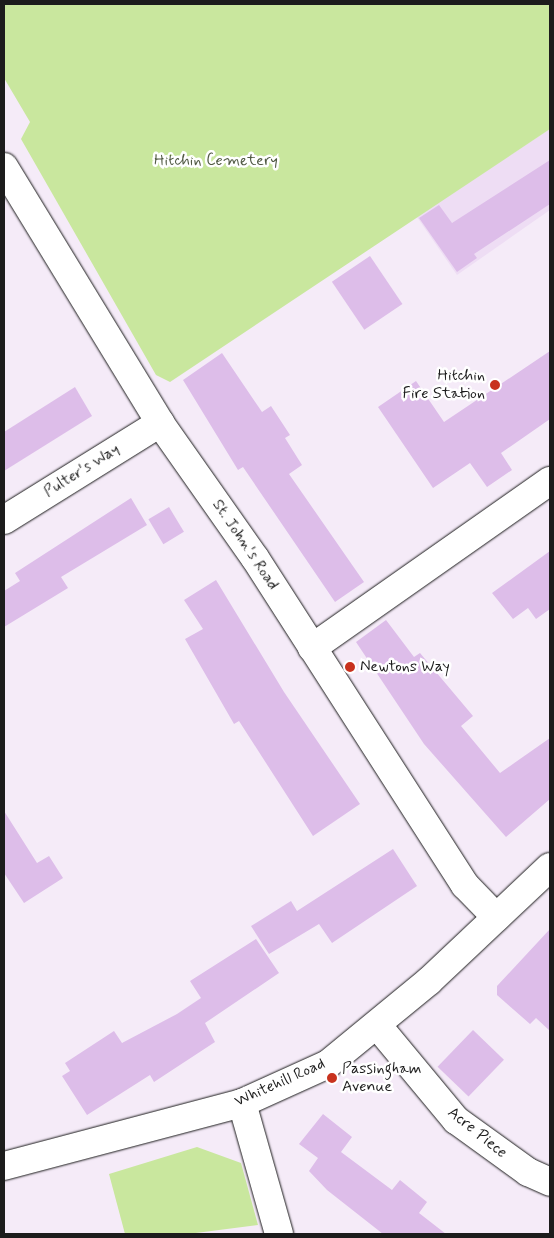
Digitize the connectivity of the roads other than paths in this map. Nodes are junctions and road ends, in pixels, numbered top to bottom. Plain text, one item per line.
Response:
1 (4, 167) edge
2 (160, 423) junction
3 (550, 481) edge
4 (4, 520) edge
5 (312, 648) junction
6 (550, 867) edge
7 (496, 917) junction
8 (377, 1025) junction
9 (242, 1103) junction
10 (4, 1166) edge
11 (550, 1182) edge
12 (279, 1234) edge

1 - 2 street, St. John's Road
2 - 4 street, Pulter's Way
2 - 5 street, St. John's Road
3 - 5 street
5 - 7 street, St. John's Road
6 - 7 street, Whitehill Road
7 - 8 street, Whitehill Road
8 - 9 street, Whitehill Road
8 - 11 street, Acre Piece
9 - 10 street, Whitehill Road
9 - 12 street

